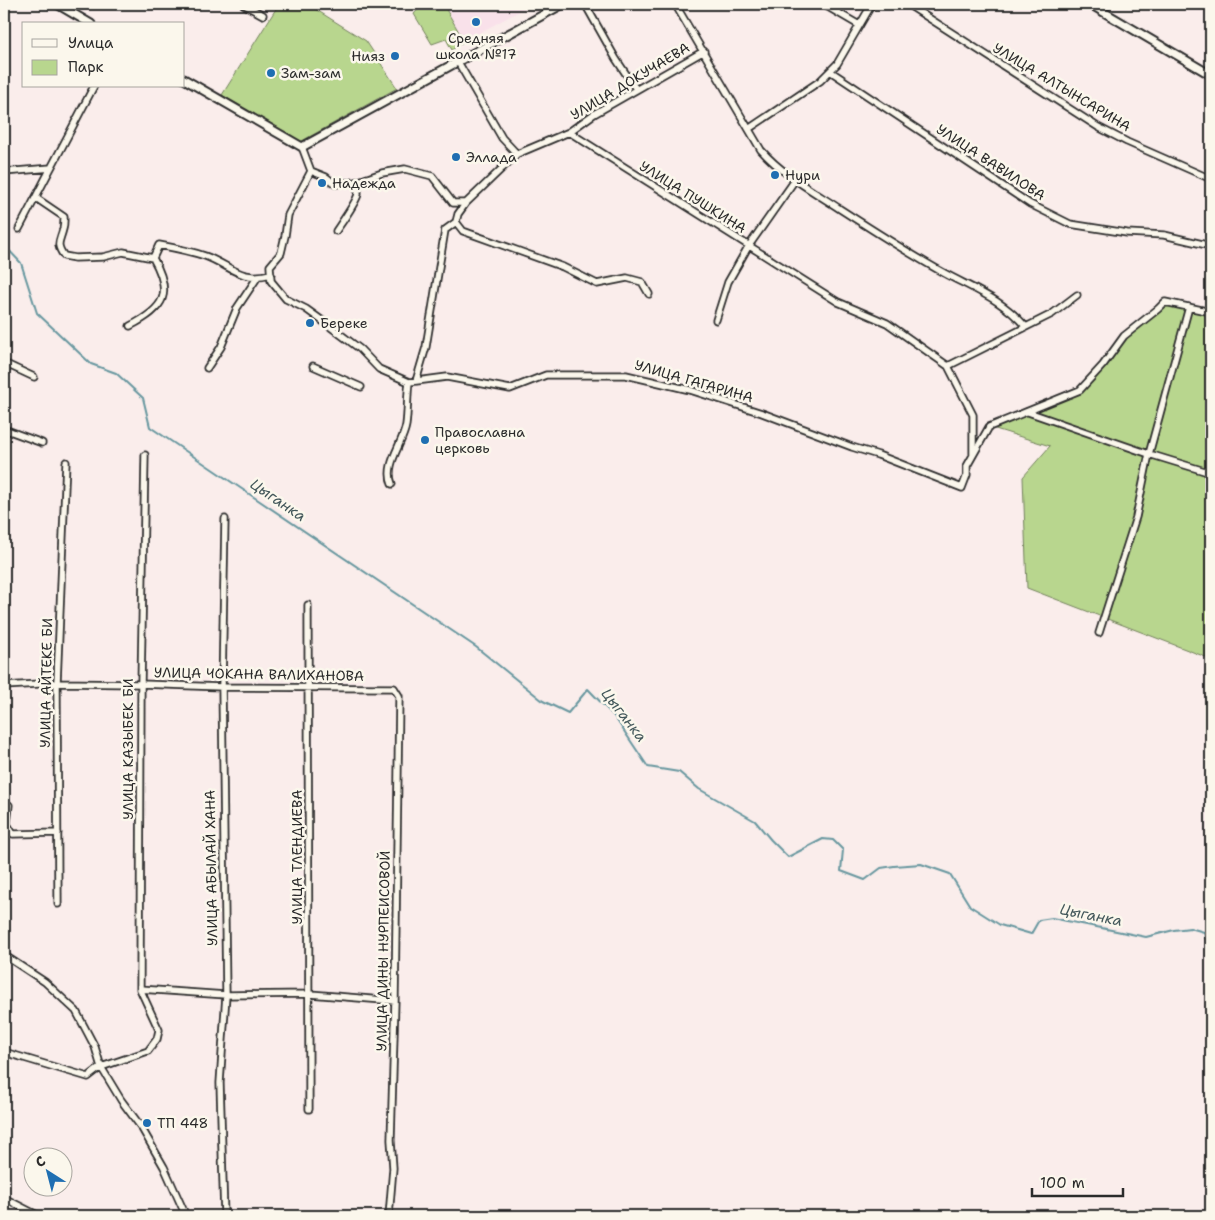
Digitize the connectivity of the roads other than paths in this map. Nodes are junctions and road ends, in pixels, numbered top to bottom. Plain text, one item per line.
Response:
1 (57, 4) edge
2 (243, 4) edge
3 (562, 4) edge
4 (585, 4) edge
5 (675, 4) edge
6 (823, 4) edge
7 (872, 4) edge
8 (907, 4) edge
9 (1090, 4) edge
10 (262, 15) dead end
11 (88, 22) edge
12 (859, 26) junction
13 (704, 51) junction
14 (458, 62) junction
15 (830, 71) junction
16 (1211, 75) edge
17 (185, 80) edge
18 (93, 88) edge
19 (636, 89) junction
20 (750, 128) junction
21 (569, 132) junction
22 (302, 147) junction
23 (517, 154) junction
24 (51, 168) junction
25 (311, 171) junction
26 (4, 172) edge
27 (1211, 179) edge
28 (795, 180) junction
29 (356, 182) junction
30 (36, 198) junction
31 (453, 203) junction
32 (466, 203) junction
33 (458, 214) junction
34 (456, 222) junction
35 (19, 229) dead end
36 (336, 231) dead end
37 (1211, 246) edge
38 (748, 247) junction
39 (153, 258) junction
40 (271, 274) junction
41 (257, 278) junction
42 (649, 294) dead end
43 (1077, 295) dead end
44 (1189, 307) junction
45 (1211, 312) edge
46 (716, 320) dead end
47 (130, 326) dead end
48 (1026, 327) junction
49 (4, 363) edge
50 (312, 366) dead end
51 (948, 366) junction
52 (207, 368) dead end
53 (34, 378) dead end
54 (416, 381) junction
55 (409, 382) junction
56 (361, 387) dead end
57 (1028, 412) junction
58 (4, 429) edge
59 (42, 443) dead end
60 (1149, 454) junction
61 (146, 455) dead end
62 (973, 456) junction
63 (66, 462) dead end
64 (1211, 473) edge
65 (392, 484) dead end
66 (225, 518) dead end
67 (308, 605) dead end
68 (1099, 633) dead end
69 (58, 683) junction
70 (141, 684) junction
71 (4, 686) edge
72 (222, 687) junction
73 (310, 688) junction
74 (394, 688) joint
75 (9, 805) dead end
76 (58, 834) junction
77 (58, 904) dead end
78 (4, 956) edge
79 (140, 989) junction
80 (226, 994) junction
81 (310, 994) junction
82 (395, 1001) junction
83 (4, 1052) edge
84 (101, 1067) junction
85 (309, 1109) dead end
86 (4, 1198) edge
87 (39, 1216) edge
88 (186, 1216) edge
89 (224, 1216) edge
90 (389, 1216) edge

1 - 11 street
2 - 10 street
3 - 14 street
4 - 19 street
5 - 13 street
6 - 12 street
7 - 12 street
8 - 27 street, УЛИЦА АЛТЫНСАРИНА
9 - 16 street
12 - 15 street
13 - 19 street, УЛИЦА ДОКУЧАЕВА
13 - 20 street
14 - 22 street
14 - 23 street
15 - 20 street
15 - 37 street, УЛИЦА ВАВИЛОВА
17 - 22 street
18 - 24 street
19 - 21 street, УЛИЦА ДОКУЧАЕВА
20 - 28 street
21 - 23 street
21 - 38 street, УЛИЦА ПУШКИНА
22 - 25 street
23 - 32 street
24 - 26 street
24 - 30 street
25 - 29 street
25 - 40 street
28 - 38 street
28 - 48 street
29 - 31 street
29 - 36 street
30 - 35 street
30 - 39 street
31 - 32 street
31 - 33 street
32 - 33 street
33 - 34 street
34 - 42 street
34 - 54 street
38 - 46 street
38 - 51 street, УЛИЦА ПУШКИНА
39 - 41 street
39 - 47 street
40 - 41 street
40 - 55 street
41 - 52 street
43 - 48 street
44 - 45 street
44 - 57 street
44 - 60 street
48 - 51 street
49 - 53 street
50 - 56 street
51 - 62 street, УЛИЦА ПУШКИНА
54 - 55 street, УЛИЦА ГАГАРИНА
54 - 62 street, УЛИЦА ГАГАРИНА
55 - 65 street
57 - 60 street
57 - 62 street
58 - 59 street
60 - 64 street
60 - 68 street
61 - 70 street, УЛИЦА КАЗЫБЕК БИ
63 - 69 street, УЛИЦА АЙТЕКЕ БИ
66 - 72 street, УЛИЦА АБЫЛАЙ ХАНА
67 - 73 street, УЛИЦА ТЛЕНДИЕВА
69 - 70 street, УЛИЦА ЧОКАНА ВАЛИХАНОВА
69 - 71 street, УЛИЦА ЧОКАНА ВАЛИХАНОВА
69 - 76 street, УЛИЦА АЙТЕКЕ БИ
70 - 72 street, УЛИЦА ЧОКАНА ВАЛИХАНОВА
70 - 79 street, УЛИЦА КАЗЫБЕК БИ
72 - 73 street, УЛИЦА ЧОКАНА ВАЛИХАНОВА
72 - 80 street, УЛИЦА АБЫЛАЙ ХАНА
73 - 74 street, УЛИЦА ЧОКАНА ВАЛИХАНОВА
73 - 81 street, УЛИЦА ТЛЕНДИЕВА
74 - 82 street, УЛИЦА ДИНЫ НУРПЕИСОВОЙ
75 - 76 street
76 - 77 street, УЛИЦА АЙТЕКЕ БИ
78 - 84 street
79 - 80 street
79 - 84 street, УЛИЦА КАЗЫБЕК БИ
80 - 81 street
80 - 89 street, УЛИЦА АБЫЛАЙ ХАНА
81 - 82 street
81 - 85 street, УЛИЦА ТЛЕНДИЕВА
82 - 90 street, УЛИЦА ДИНЫ НУРПЕИСОВОЙ
83 - 84 street
84 - 88 street
86 - 87 street

